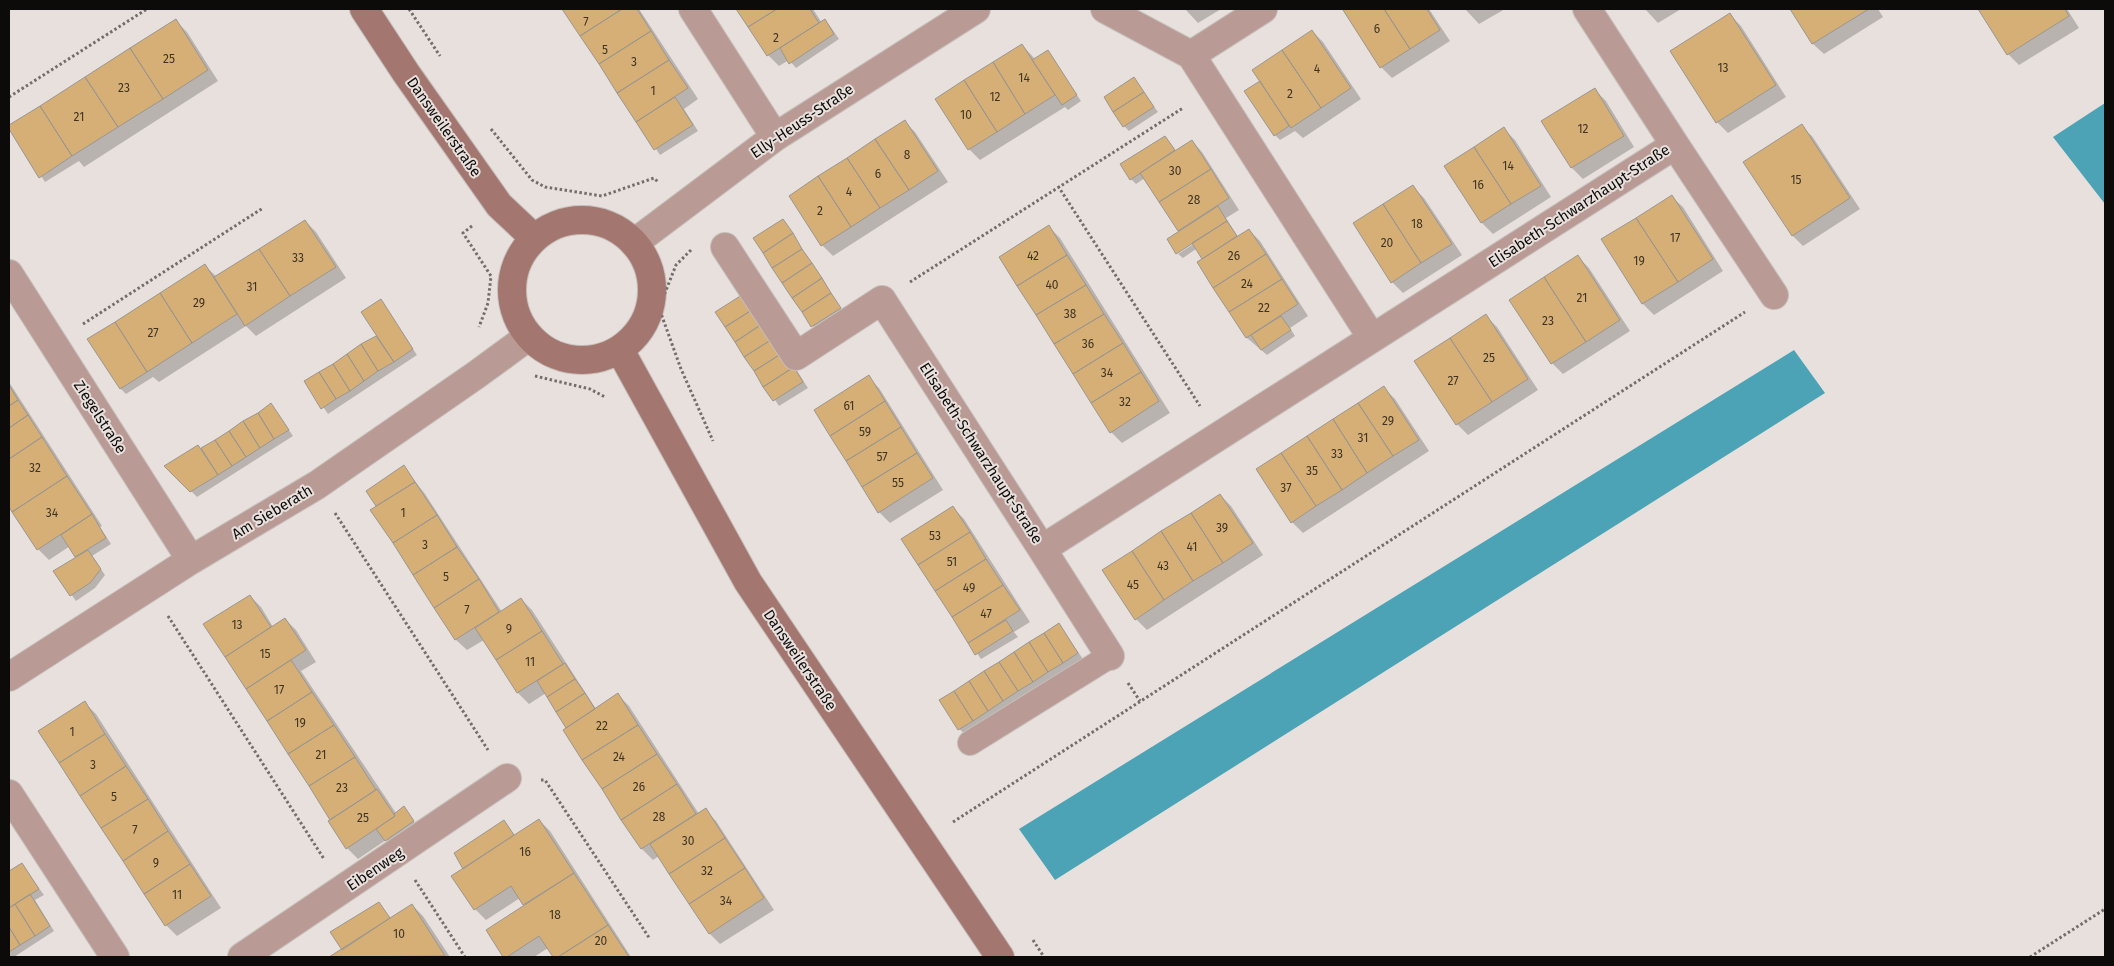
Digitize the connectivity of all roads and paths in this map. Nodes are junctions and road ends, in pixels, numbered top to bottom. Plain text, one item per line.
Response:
1 (147, 9) edge
2 (364, 9) edge
3 (692, 9) edge
4 (976, 9) edge
5 (1105, 9) edge
6 (1263, 9) edge
7 (1587, 9) edge
8 (1190, 55) junction
9 (1213, 89) junction
10 (9, 97) edge
11 (490, 128) dead end
12 (775, 136) junction
13 (1675, 144) junction
14 (1058, 186) junction
15 (680, 206) junction
16 (263, 208) dead end
17 (534, 238) junction
18 (634, 243) junction
19 (725, 247) dead end
20 (9, 274) edge
21 (1774, 294) joint
22 (882, 300) junction
23 (528, 337) junction
24 (1372, 338) junction
25 (53, 344) junction
26 (620, 350) junction
27 (1218, 436) junction
28 (717, 449) dead end
29 (317, 485) junction
30 (1042, 549) junction
31 (191, 560) junction
32 (150, 588) junction
33 (1110, 656) joint
34 (9, 678) edge
35 (970, 742) dead end
36 (506, 778) junction
37 (9, 794) edge
38 (947, 814) dead end
39 (953, 822) junction
40 (958, 830) dead end
41 (398, 853) junction
42 (344, 890) junction
43 (2105, 909) edge
44 (1028, 933) dead end
45 (650, 939) dead end
46 (116, 957) edge
47 (242, 957) edge
48 (465, 957) edge
49 (1000, 957) edge
50 (1044, 957) edge
51 (2030, 957) edge

1 - 10 path
2 - 17 main road, Dansweilerstraße
3 - 12 street
4 - 12 street, Elly-Heuss-Straße
5 - 8 street
6 - 8 street
7 - 13 street, Elisabeth-Schwarzhaupt-Straße
8 - 9 street
9 - 14 path
9 - 24 street
11 - 15 path
12 - 15 street, Elly-Heuss-Straße
13 - 21 street
13 - 24 street, Elisabeth-Schwarzhaupt-Straße
14 - 22 path
14 - 27 path
15 - 18 street, Elly-Heuss-Straße
15 - 28 path
16 - 25 path
17 - 18 main road
17 - 23 main road
18 - 26 main road
19 - 22 street
20 - 25 street, Ziegelstraße
21 - 39 path
22 - 30 street, Elisabeth-Schwarzhaupt-Straße
23 - 26 main road
23 - 29 street, Am Sieberath
24 - 27 street, Elisabeth-Schwarzhaupt-Straße
25 - 31 street, Ziegelstraße
26 - 49 main road, Dansweilerstraße
27 - 30 street, Elisabeth-Schwarzhaupt-Straße
29 - 31 street, Am Sieberath
29 - 36 path
30 - 33 street
31 - 32 street, Am Sieberath
32 - 34 street, Am Sieberath
32 - 42 path
33 - 35 lane
36 - 41 street, Eibenweg
36 - 45 path
37 - 46 street
38 - 39 path
39 - 40 path
41 - 42 street, Eibenweg
41 - 48 path
42 - 47 street, Eibenweg
43 - 51 path
44 - 50 path

